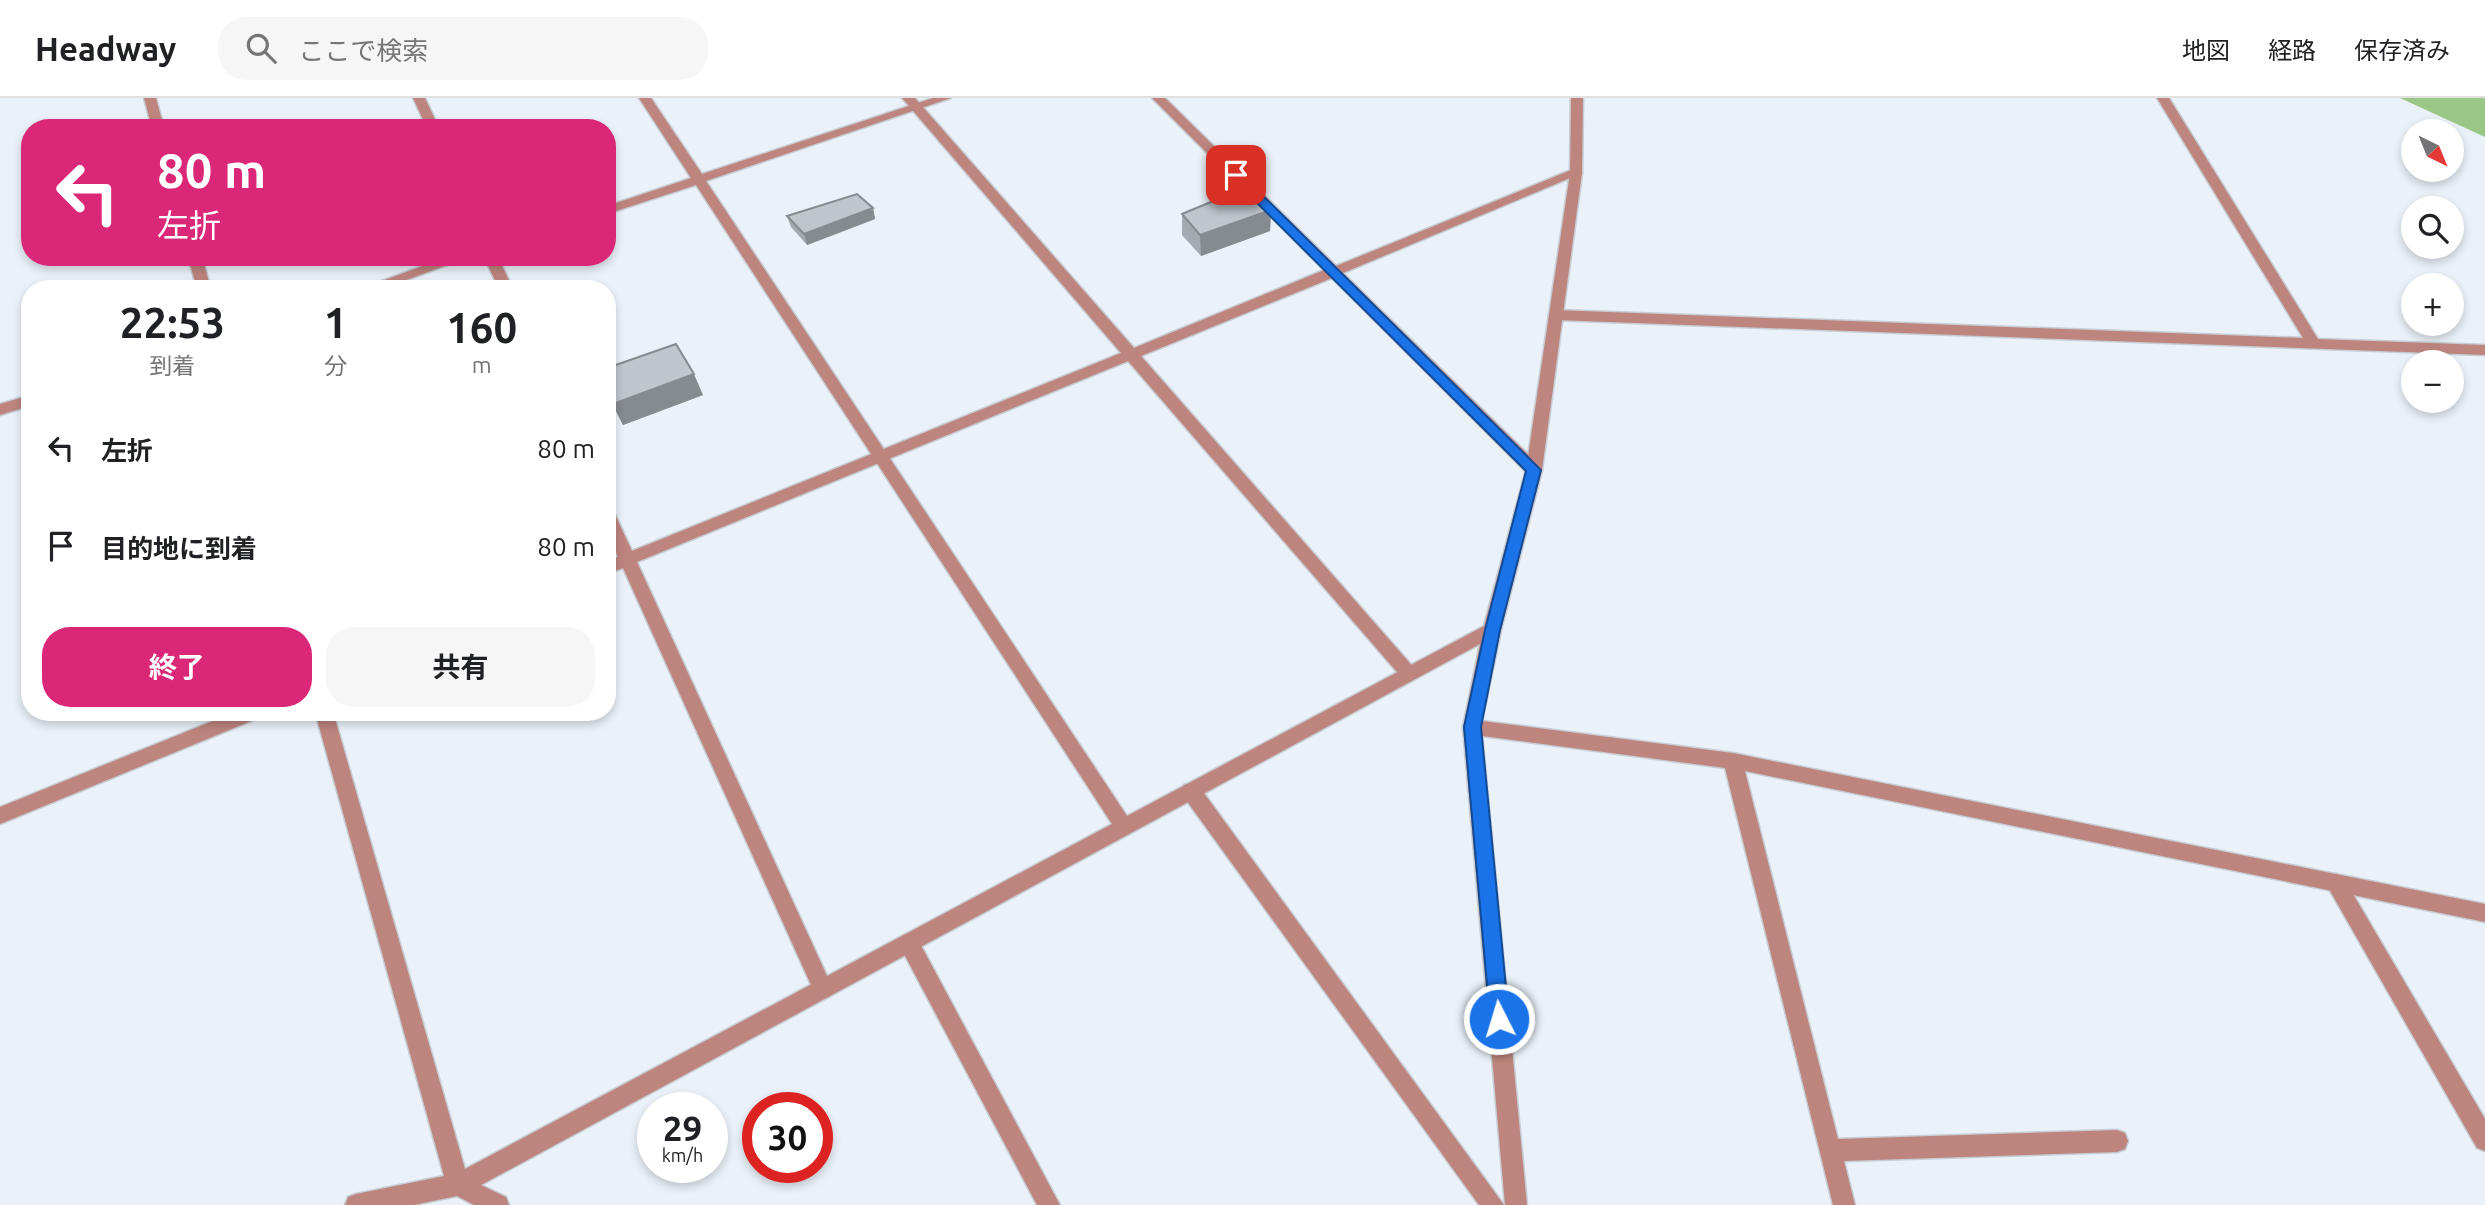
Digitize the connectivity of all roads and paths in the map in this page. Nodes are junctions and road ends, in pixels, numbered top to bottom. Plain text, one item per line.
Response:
1 (150, 98) edge
2 (419, 98) edge
3 (645, 98) edge
4 (945, 98) edge
5 (1158, 98) edge
6 (1577, 98) edge
7 (2163, 98) edge
8 (912, 103) edge
9 (156, 119) edge
10 (429, 119) edge
11 (1576, 173) junction
12 (698, 180) junction
13 (616, 206) edge
14 (435, 266) edge
15 (1334, 272) junction
16 (393, 280) edge
17 (1556, 315) junction
18 (2314, 344) junction
19 (2485, 350) edge
20 (1131, 355) junction
21 (21, 403) edge
22 (0, 410) edge
23 (881, 457) junction
24 (1534, 470) junction
25 (616, 534) edge
26 (628, 560) junction
27 (616, 565) edge
28 (1492, 630) junction
29 (1409, 674) junction
30 (233, 721) edge
31 (327, 721) edge
32 (1472, 727) junction
33 (1733, 761) junction
34 (1191, 791) junction
35 (0, 816) edge
36 (1124, 827) junction
37 (2336, 883) junction
38 (2485, 913) edge
39 (909, 943) junction
40 (822, 989) junction
41 (2485, 1140) edge
42 (2117, 1141) dead end
43 (1830, 1150) junction
44 (458, 1185) junction
45 (356, 1205) edge
46 (498, 1205) edge
47 (1049, 1205) edge
48 (1493, 1205) edge
49 (1516, 1205) edge
50 (1844, 1205) edge

1 - 9 street
2 - 10 street
3 - 12 street
4 - 8 street
5 - 15 street
6 - 11 street
7 - 18 street
8 - 12 street
8 - 20 street
11 - 15 street
11 - 17 street
12 - 13 street
12 - 23 street
14 - 16 street
15 - 20 street
15 - 24 street
17 - 18 street
17 - 24 street
18 - 19 street
20 - 23 street
20 - 29 street
21 - 22 street
23 - 26 street
23 - 36 street
24 - 28 street
25 - 26 street
26 - 27 street
26 - 40 street
28 - 29 street
28 - 32 street
29 - 34 street
30 - 35 street
31 - 44 street
32 - 33 street
32 - 49 street
33 - 37 street
33 - 43 street
34 - 36 street
34 - 48 street
36 - 39 street
37 - 38 street
37 - 41 street
39 - 40 street
39 - 47 street
40 - 44 street
42 - 43 street
43 - 50 street
44 - 45 street
44 - 46 street

